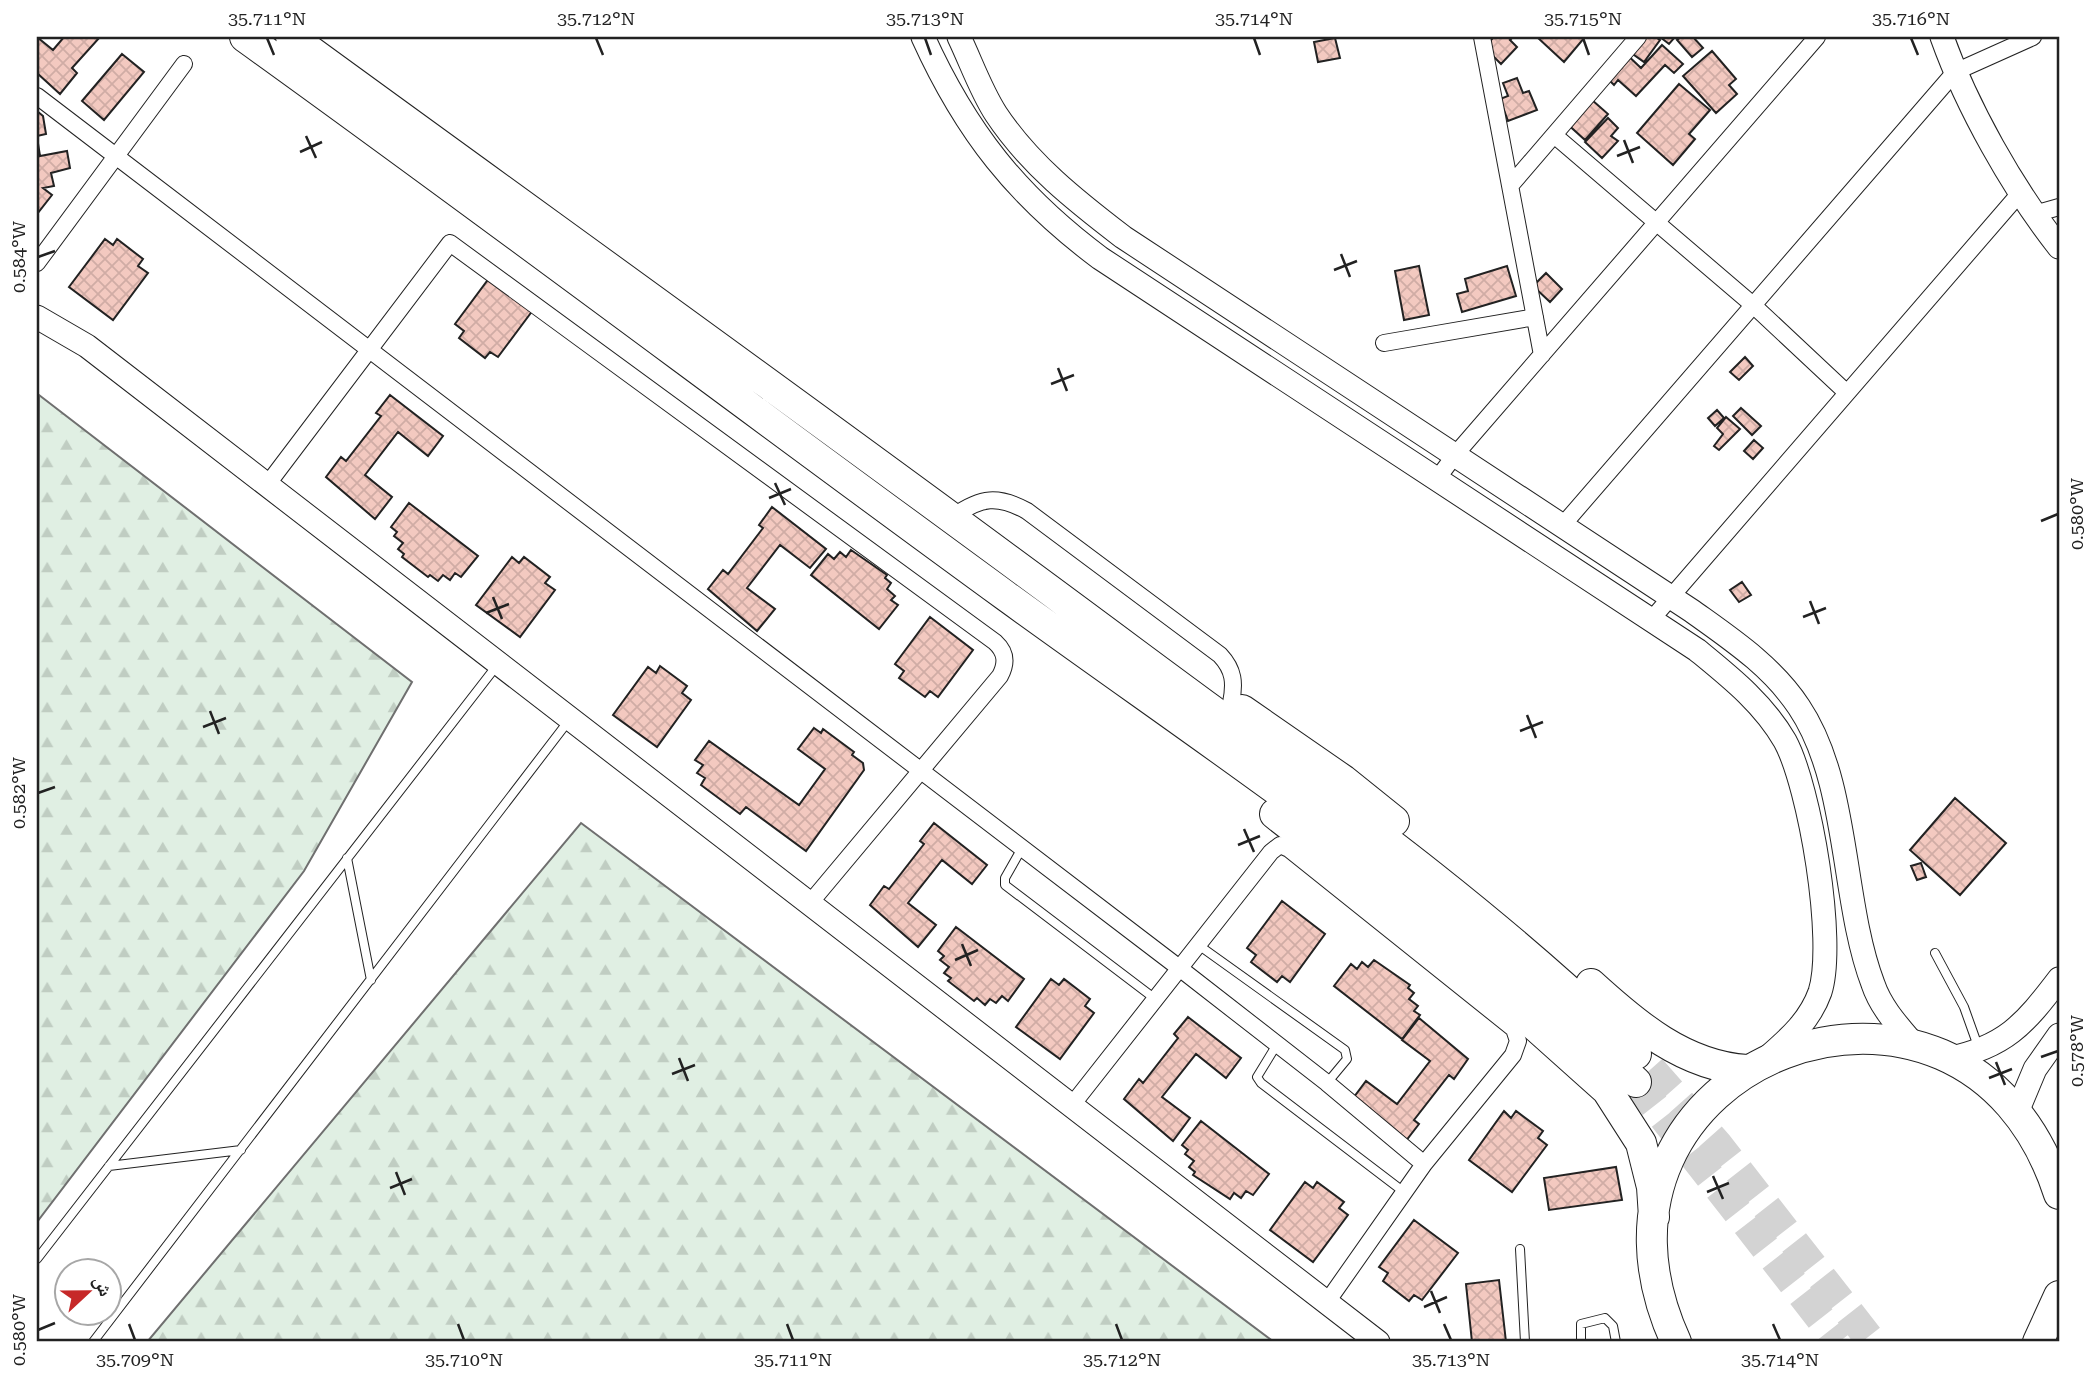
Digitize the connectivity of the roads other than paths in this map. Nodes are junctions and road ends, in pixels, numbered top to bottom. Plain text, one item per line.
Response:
1 (245, 37) edge
2 (291, 37) edge
3 (923, 37) edge
4 (959, 37) edge
5 (1482, 37) edge
6 (1639, 37) edge
7 (1817, 37) edge
8 (1942, 37) edge
9 (2033, 37) edge
10 (184, 64) dead end
11 (1955, 72) junction
12 (37, 96) edge
13 (1554, 135) junction
14 (117, 157) junction
15 (1510, 186) junction
16 (2020, 193) junction
17 (2059, 207) edge
18 (2034, 214) junction
19 (1657, 222) junction
20 (2059, 247) edge
21 (37, 263) edge
22 (1753, 305) junction
23 (37, 317) edge
24 (1535, 317) junction
25 (1384, 343) dead end
26 (370, 350) junction
27 (1542, 355) junction
28 (1847, 393) junction
29 (1455, 455) junction
30 (1437, 479) junction
31 (267, 485) junction
32 (954, 516) junction
33 (1562, 526) junction
34 (1006, 596) junction
35 (1669, 596) junction
36 (1651, 620) junction
37 (1117, 640) junction
38 (498, 663) junction
39 (1231, 703) junction
40 (571, 719) junction
41 (919, 769) junction
42 (1022, 848) junction
43 (347, 858) junction
44 (810, 903) junction
45 (1197, 944) junction
46 (1935, 953) dead end
47 (1178, 967) junction
48 (2059, 979) edge
49 (371, 980) junction
50 (1154, 998) junction
51 (2059, 1035) edge
52 (1276, 1046) junction
53 (1915, 1046) junction
54 (1980, 1052) junction
55 (1947, 1059) junction
56 (1756, 1065) junction
57 (1327, 1083) junction
58 (1072, 1105) junction
59 (2017, 1112) junction
60 (241, 1150) junction
61 (1424, 1164) junction
62 (109, 1166) junction
63 (1404, 1193) junction
64 (2059, 1194) edge
65 (1654, 1217) junction
66 (1520, 1249) dead end
67 (37, 1259) edge
68 (1327, 1302) junction
69 (2058, 1304) edge
70 (93, 1342) edge
71 (1378, 1342) edge
72 (1525, 1342) edge
73 (1581, 1342) edge
74 (1616, 1342) edge
75 (1676, 1342) edge
76 (2038, 1342) edge

1 - 34 highway
2 - 32 highway
3 - 30 street
4 - 29 street
5 - 15 street
6 - 13 street
7 - 19 street
8 - 11 street
9 - 11 street
10 - 14 street
11 - 16 street
11 - 22 street
12 - 14 street
13 - 15 street
13 - 19 street
14 - 21 street
14 - 26 street
15 - 24 street
16 - 18 street
16 - 28 street
17 - 18 street
18 - 20 street
19 - 22 street
19 - 27 street
22 - 28 street
22 - 33 street
23 - 31 street
24 - 25 street
24 - 27 street
26 - 31 street
26 - 41 street
26 - 41 street
27 - 29 street
28 - 35 street
29 - 30 street
29 - 33 street
30 - 36 street
31 - 38 street
32 - 37 highway
32 - 39 street
33 - 35 street
34 - 37 highway
34 - 65 highway
35 - 36 street
35 - 53 street
36 - 56 street
37 - 39 highway
38 - 40 street
38 - 43 lane
39 - 56 highway
40 - 44 street
40 - 49 lane
41 - 42 street
41 - 44 street
42 - 47 street
42 - 50 lane
43 - 49 lane
43 - 62 lane
44 - 58 street
45 - 47 street
45 - 57 lane
45 - 61 street
46 - 54 lane
47 - 50 street
47 - 52 street
48 - 54 street
49 - 60 lane
50 - 58 street
51 - 59 street
52 - 57 street
52 - 63 lane
53 - 55 highway
53 - 56 highway
54 - 55 street
55 - 59 highway
56 - 65 highway
57 - 61 street
58 - 68 street
59 - 64 highway
60 - 62 lane
60 - 70 lane
61 - 63 street
62 - 67 lane
63 - 68 street
65 - 75 highway
66 - 72 lane
68 - 71 street
69 - 76 highway
73 - 74 lane

